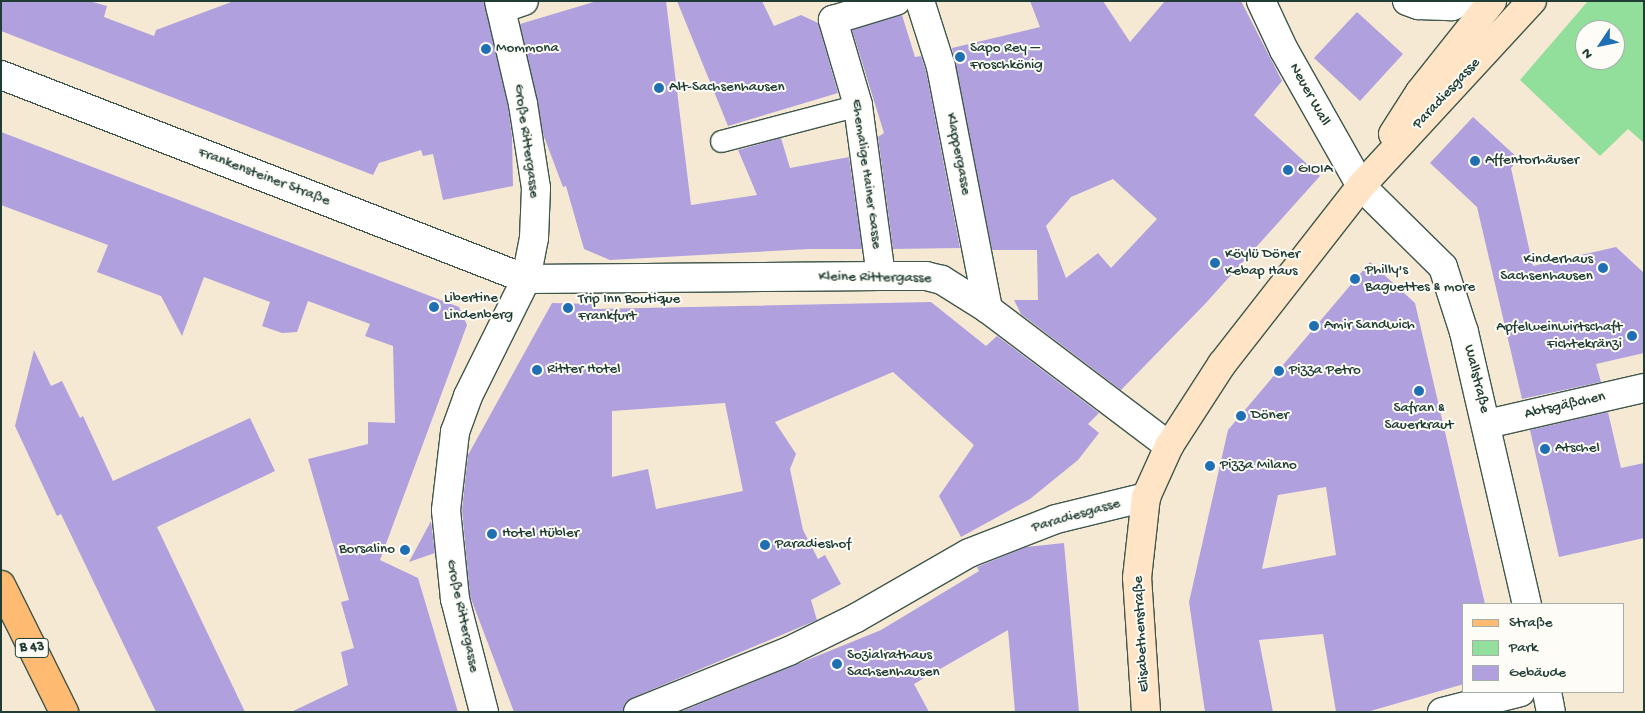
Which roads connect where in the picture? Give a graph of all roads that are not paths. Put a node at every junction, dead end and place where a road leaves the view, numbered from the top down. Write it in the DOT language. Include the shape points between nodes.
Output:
graph roads {
  1 [pos="896,1"];
  2 [pos="920,1"];
  3 [pos="1260,1"];
  4 [pos="1407,1"];
  5 [pos="1463,1"];
  6 [pos="1492,1"];
  7 [pos="1532,1"];
  8 [pos="508,4"];
  9 [pos="1,75"];
  10 [pos="858,105"];
  11 [pos="721,141"];
  12 [pos="1361,186"];
  13 [pos="881,276"];
  14 [pos="526,279"];
  15 [pos="988,309"];
  16 [pos="1644,388"];
  17 [pos="1487,424"];
  18 [pos="1169,446"];
  19 [pos="1146,497"];
  20 [pos="1,585"];
  21 [pos="1527,603"];
  22 [pos="1517,693"];
  23 [pos="1546,693"];
  24 [pos="64,712"];
  25 [pos="484,712"];
  26 [pos="638,712"];
  27 [pos="1146,712"];
  28 [pos="1442,712"];
  29 [pos="1551,712"];
  1 -- 10 [label="street, Ehemalige Hainer Gasse" via="834,20"];
  2 -- 15 [label="street, Klappergasse" via="941,67"];
  3 -- 12 [label="street, Neuer Wall"];
  4 -- 5 [label="street" via="1418,5 1452,6"];
  6 -- 12 [label="main road, Paradiesgasse" via="1420,92"];
  7 -- 12 [label="main road, Paradiesgasse"];
  8 -- 14 [label="street, Große Rittergasse" via="536,188 534,238"];
  9 -- 14 [label="street, Frankensteiner Straße"];
  10 -- 11 [label="lane"];
  10 -- 13 [label="street, Ehemalige Hainer Gasse"];
  12 -- 17 [label="street, Wallstraße" via="1443,267 1464,332"];
  12 -- 18 [label="main road, Paradiesgasse" via="1222,364"];
  13 -- 14 [label="street, Kleine Rittergasse"];
  13 -- 15 [label="street, Kleine Rittergasse" via="926,276 942,280"];
  14 -- 25 [label="street, Große Rittergasse" via="468,396 455,432 448,482 446,510 455,599"];
  15 -- 18 [label="street, Kleine Rittergasse"];
  16 -- 17 [label="street, Abtsgäßchen"];
  17 -- 21 [label="street, Wallstraße"];
  18 -- 19 [label="main road, Paradiesgasse"];
  19 -- 26 [label="street, Paradiesgasse" via="1056,519 969,553 856,618 790,651"];
  19 -- 27 [label="main road, Elisabethenstraße" via="1137,578"];
  20 -- 24 [label="main road, B 43"];
  22 -- 28 [label="street"];
  23 -- 29 [label="street"];
}
